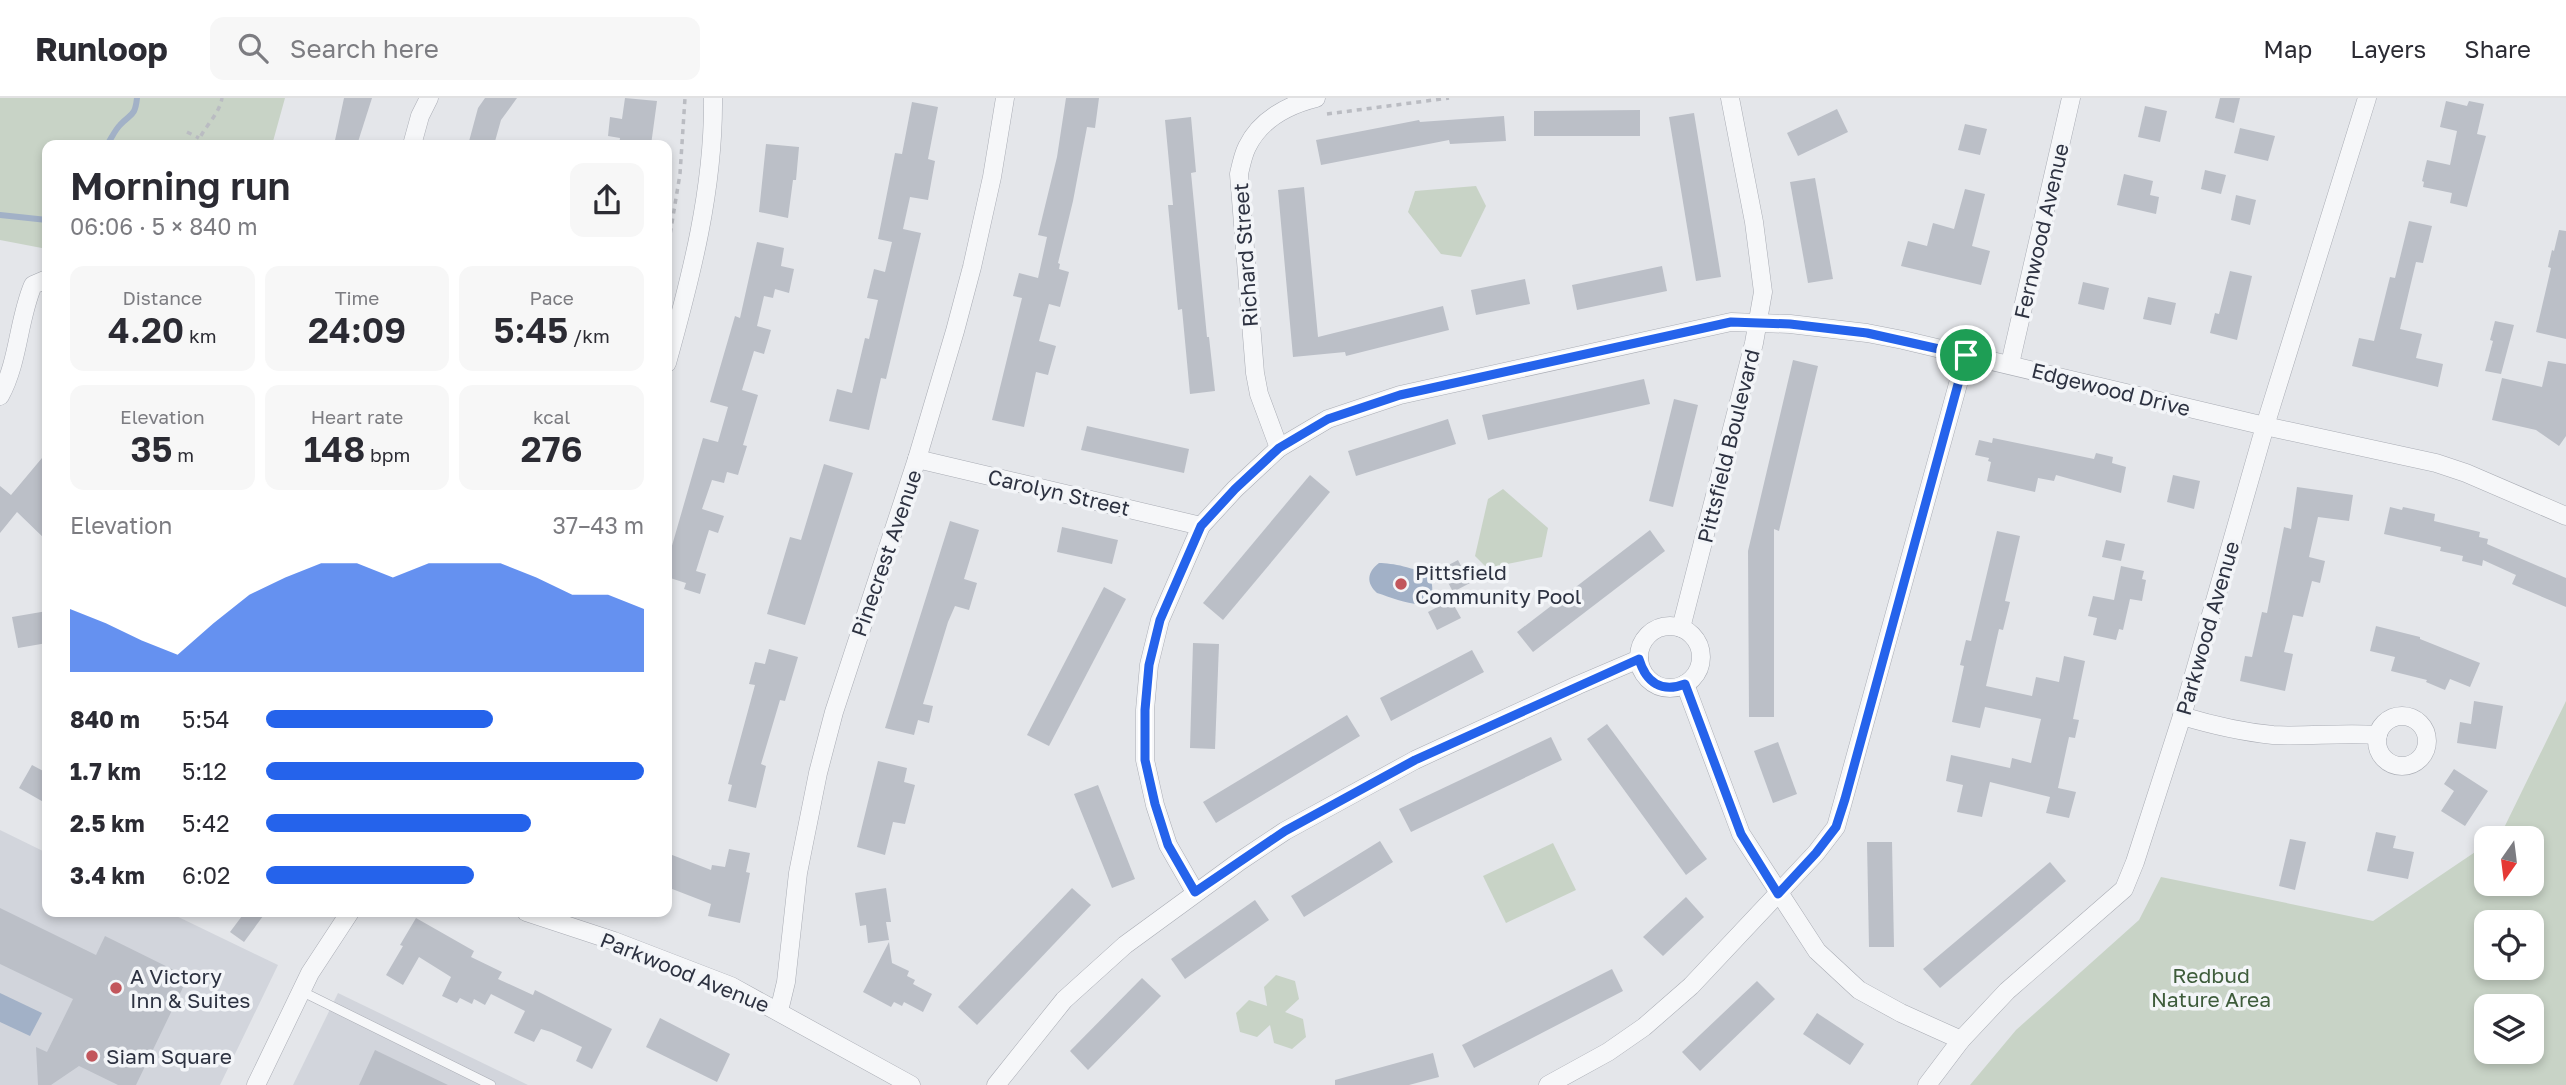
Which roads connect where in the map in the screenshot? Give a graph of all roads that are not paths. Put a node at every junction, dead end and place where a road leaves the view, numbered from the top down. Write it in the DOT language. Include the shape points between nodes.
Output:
graph roads {
  1 [pos="429,98"];
  2 [pos="713,98"];
  3 [pos="1005,98"];
  4 [pos="1730,98"];
  5 [pos="2071,98"];
  6 [pos="2367,98"];
  7 [pos="1318,107"];
  8 [pos="413,140"];
  9 [pos="42,281"];
  10 [pos="1759,323"];
  11 [pos="672,345"];
  12 [pos="1966,355"];
  13 [pos="2011,364"];
  14 [pos="0,396"];
  15 [pos="2265,426"];
  16 [pos="1279,448"];
  17 [pos="917,459"];
  18 [pos="2566,516"];
  19 [pos="1201,526"];
  20 [pos="1681,628"];
  21 [pos="1639,659"];
  22 [pos="1685,684"];
  23 [pos="2182,716"];
  24 [pos="2378,735"];
  25 [pos="1195,892"];
  26 [pos="1778,894"];
  27 [pos="348,917"];
  28 [pos="540,917"];
  29 [pos="301,991"];
  30 [pos="779,1011"];
  31 [pos="1961,1040"];
  32 [pos="256,1085"];
  33 [pos="491,1085"];
  34 [pos="911,1085"];
  35 [pos="996,1085"];
  36 [pos="1548,1085"];
  37 [pos="1927,1085"];
  1 -- 8 [label="street"];
  2 -- 11 [label="street" via="708,183 694,264"];
  3 -- 17 [label="street, Pinecrest Avenue" via="972,267"];
  4 -- 10 [label="street, Pittsfield Boulevard" via="1754,222 1763,292"];
  5 -- 13 [label="street, Fernwood Avenue"];
  6 -- 15 [label="street, Parkwood Avenue"];
  7 -- 16 [label="street, Richard Street" via="1300,102 1265,122 1246,148 1239,174 1255,373"];
  9 -- 14 [label="street" via="33,285 27,298 12,369"];
  10 -- 12 [label="street, Edgewood Drive" via="1867,333"];
  10 -- 16 [label="street, Edgewood Drive" via="1731,322 1400,395 1328,419"];
  10 -- 20 [label="street, Pittsfield Boulevard"];
  12 -- 13 [label="street, Edgewood Drive"];
  12 -- 26 [label="street" via="1836,827"];
  13 -- 15 [label="street, Edgewood Drive"];
  15 -- 18 [label="street, Edgewood Drive" via="2436,463"];
  15 -- 23 [label="street, Parkwood Avenue"];
  16 -- 19 [label="street, Edgewood Drive"];
  17 -- 19 [label="street, Carolyn Street"];
  17 -- 30 [label="street, Pinecrest Avenue" via="857,637 818,774 798,873"];
  19 -- 25 [label="street, Edgewood Drive" via="1160,620 1145,710 1145,760 1155,804 1168,845"];
  20 -- 21 [label="street" via="1652,631 1640,647"];
  20 -- 22 [label="street" via="1696,639 1702,654 1698,672"];
  21 -- 22 [label="street" via="1643,673 1658,686"];
  21 -- 25 [label="street" via="1415,760 1285,831"];
  22 -- 26 [label="street" via="1741,834"];
  23 -- 24 [label="street" via="2274,735"];
  23 -- 31 [label="street, Parkwood Avenue" via="2123,890 2007,991"];
  25 -- 35 [label="street" via="1125,945 1064,1000"];
  26 -- 31 [label="street" via="1817,951 1859,990"];
  26 -- 36 [label="street" via="1691,986 1644,1027"];
  27 -- 29 [label="street"];
  28 -- 30 [label="street, Parkwood Avenue" via="668,961"];
  29 -- 32 [label="street"];
  29 -- 33 [label="lane"];
  30 -- 34 [label="street, Parkwood Avenue"];
  31 -- 37 [label="street, Parkwood Avenue"];
}
